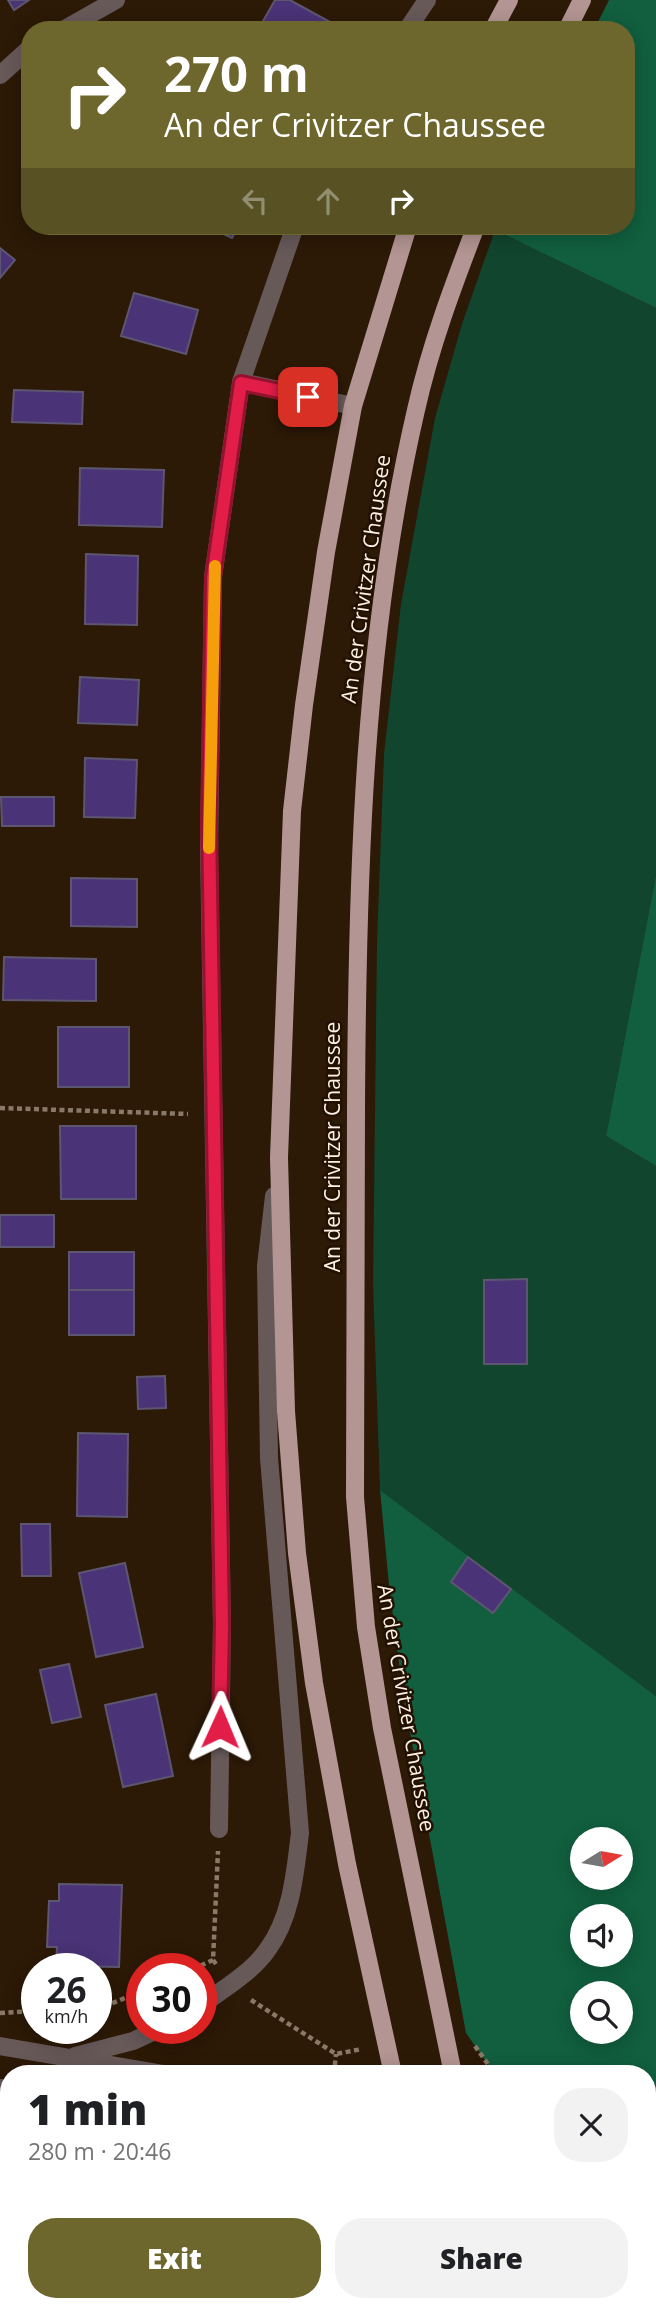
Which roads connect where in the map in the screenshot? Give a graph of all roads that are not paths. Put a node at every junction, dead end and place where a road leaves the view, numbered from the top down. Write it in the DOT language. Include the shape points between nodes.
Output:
graph roads {
  1 [pos="116,0"];
  2 [pos="427,0"];
  3 [pos="509,0"];
  4 [pos="582,0"];
  5 [pos="79,21"];
  6 [pos="413,21"];
  7 [pos="498,21"];
  8 [pos="572,21"];
  9 [pos="21,56"];
  10 [pos="0,75"];
  11 [pos="292,235"];
  12 [pos="405,235"];
  13 [pos="473,235"];
  14 [pos="241,383"];
  15 [pos="353,406"];
  16 [pos="279,1158"];
  17 [pos="219,1829"];
  18 [pos="217,1994"];
  19 [pos="126,2043"];
  20 [pos="0,2046"];
  21 [pos="68,2058"];
  22 [pos="110,2065"];
  23 [pos="391,2065"];
  24 [pos="451,2065"];
  1 -- 5 [label="street"];
  2 -- 6 [label="street"];
  3 -- 7 [label="main road"];
  4 -- 8 [label="main road"];
  9 -- 10 [label="street"];
  11 -- 14 [label="street"];
  12 -- 15 [label="main road, An der Crivitzer Chaussee"];
  13 -- 24 [label="main road, An der Crivitzer Chaussee" via="443,314 416,409 397,510 365,754 357,943 355,1497 359,1559 383,1727"];
  14 -- 15 [label="street"];
  14 -- 17 [label="street" via="213,577 209,851 222,1625"];
  15 -- 16 [label="main road, An der Crivitzer Chaussee" via="326,552 292,811"];
  16 -- 18 [label="street" via="266,1266 268,1409 300,1833 283,1921 268,1950"];
  16 -- 23 [label="main road, An der Crivitzer Chaussee" via="286,1411 297,1553 347,1864"];
  19 -- 21 [label="street"];
  20 -- 21 [label="street"];
  21 -- 22 [label="street"];
}
